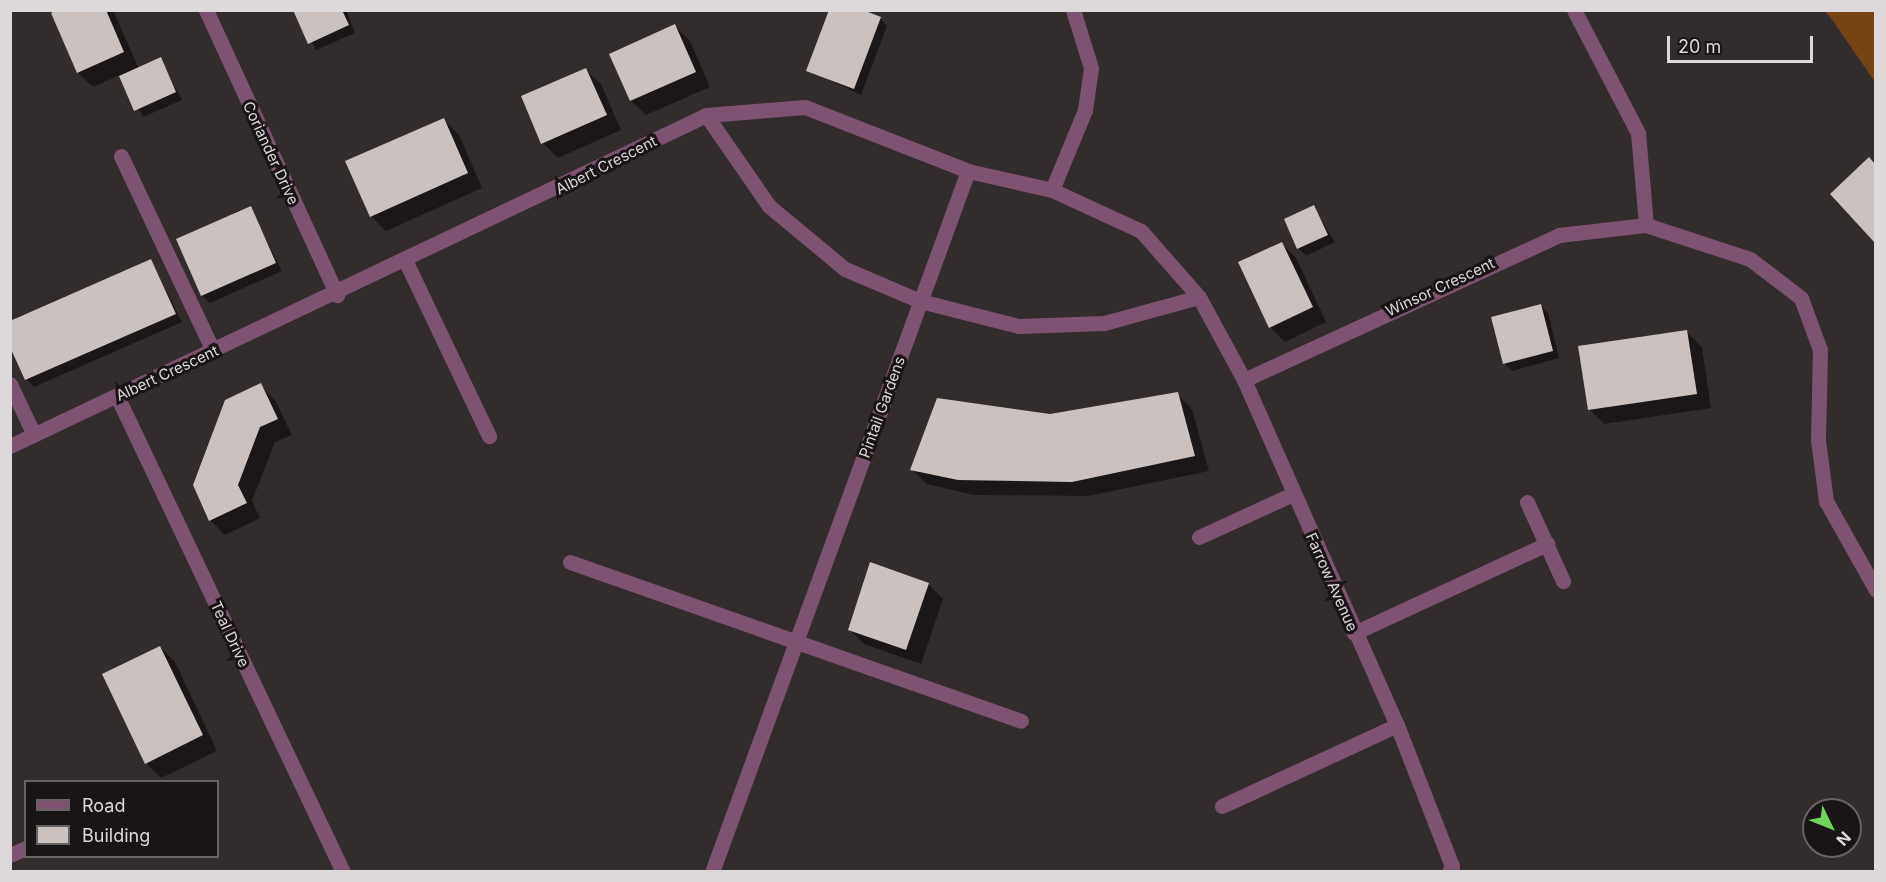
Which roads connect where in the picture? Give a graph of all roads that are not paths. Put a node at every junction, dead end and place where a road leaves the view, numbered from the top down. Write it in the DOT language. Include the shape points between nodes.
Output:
graph roads {
  1 [pos="206,10"];
  2 [pos="1073,10"];
  3 [pos="1574,10"];
  4 [pos="706,115"];
  5 [pos="121,156"];
  6 [pos="968,171"];
  7 [pos="1052,190"];
  8 [pos="1646,225"];
  9 [pos="406,262"];
  10 [pos="337,295"];
  11 [pos="1199,297"];
  12 [pos="921,300"];
  13 [pos="213,351"];
  14 [pos="1244,380"];
  15 [pos="10,384"];
  16 [pos="117,396"];
  17 [pos="34,435"];
  18 [pos="489,436"];
  19 [pos="10,446"];
  20 [pos="1293,494"];
  21 [pos="1527,502"];
  22 [pos="1199,537"];
  23 [pos="1547,544"];
  24 [pos="570,562"];
  25 [pos="1563,581"];
  26 [pos="1875,590"];
  27 [pos="1354,633"];
  28 [pos="796,643"];
  29 [pos="1021,722"];
  30 [pos="1397,725"];
  31 [pos="1222,806"];
  32 [pos="24,849"];
  33 [pos="10,855"];
  34 [pos="343,872"];
  35 [pos="712,872"];
  36 [pos="1449,872"];
  1 -- 10 [label="street, Coriander Drive"];
  2 -- 7 [label="street" via="1091,68 1085,110"];
  3 -- 8 [label="street" via="1638,133"];
  4 -- 6 [label="street, Albert Crescent" via="806,107"];
  4 -- 9 [label="street, Albert Crescent"];
  4 -- 12 [label="street" via="769,206 845,269"];
  5 -- 13 [label="street"];
  6 -- 7 [label="street, Albert Crescent"];
  6 -- 12 [label="street, Pintail Gardens"];
  7 -- 11 [label="street, Albert Crescent" via="1141,231"];
  8 -- 14 [label="street, Winsor Crescent" via="1559,235"];
  8 -- 26 [label="street, Winsor Crescent" via="1750,259 1801,298 1820,350 1818,440 1826,501"];
  9 -- 10 [label="street, Albert Crescent"];
  9 -- 18 [label="street"];
  10 -- 13 [label="street, Albert Crescent"];
  11 -- 12 [label="street" via="1104,323 1019,326"];
  11 -- 14 [label="street, Farrow Avenue"];
  12 -- 28 [label="street, Pintail Gardens"];
  13 -- 16 [label="street, Albert Crescent"];
  14 -- 20 [label="street, Farrow Avenue"];
  15 -- 17 [label="street"];
  16 -- 17 [label="street, Albert Crescent"];
  16 -- 34 [label="street, Teal Drive"];
  17 -- 19 [label="street, Albert Crescent"];
  20 -- 22 [label="street"];
  20 -- 27 [label="street, Farrow Avenue"];
  21 -- 23 [label="street"];
  23 -- 25 [label="street"];
  23 -- 27 [label="street"];
  24 -- 28 [label="street"];
  27 -- 30 [label="street, Farrow Avenue"];
  28 -- 29 [label="street"];
  28 -- 35 [label="street, Pintail Gardens"];
  30 -- 31 [label="street"];
  30 -- 36 [label="street, Farrow Avenue" via="1452,866"];
  32 -- 33 [label="street"];
}
